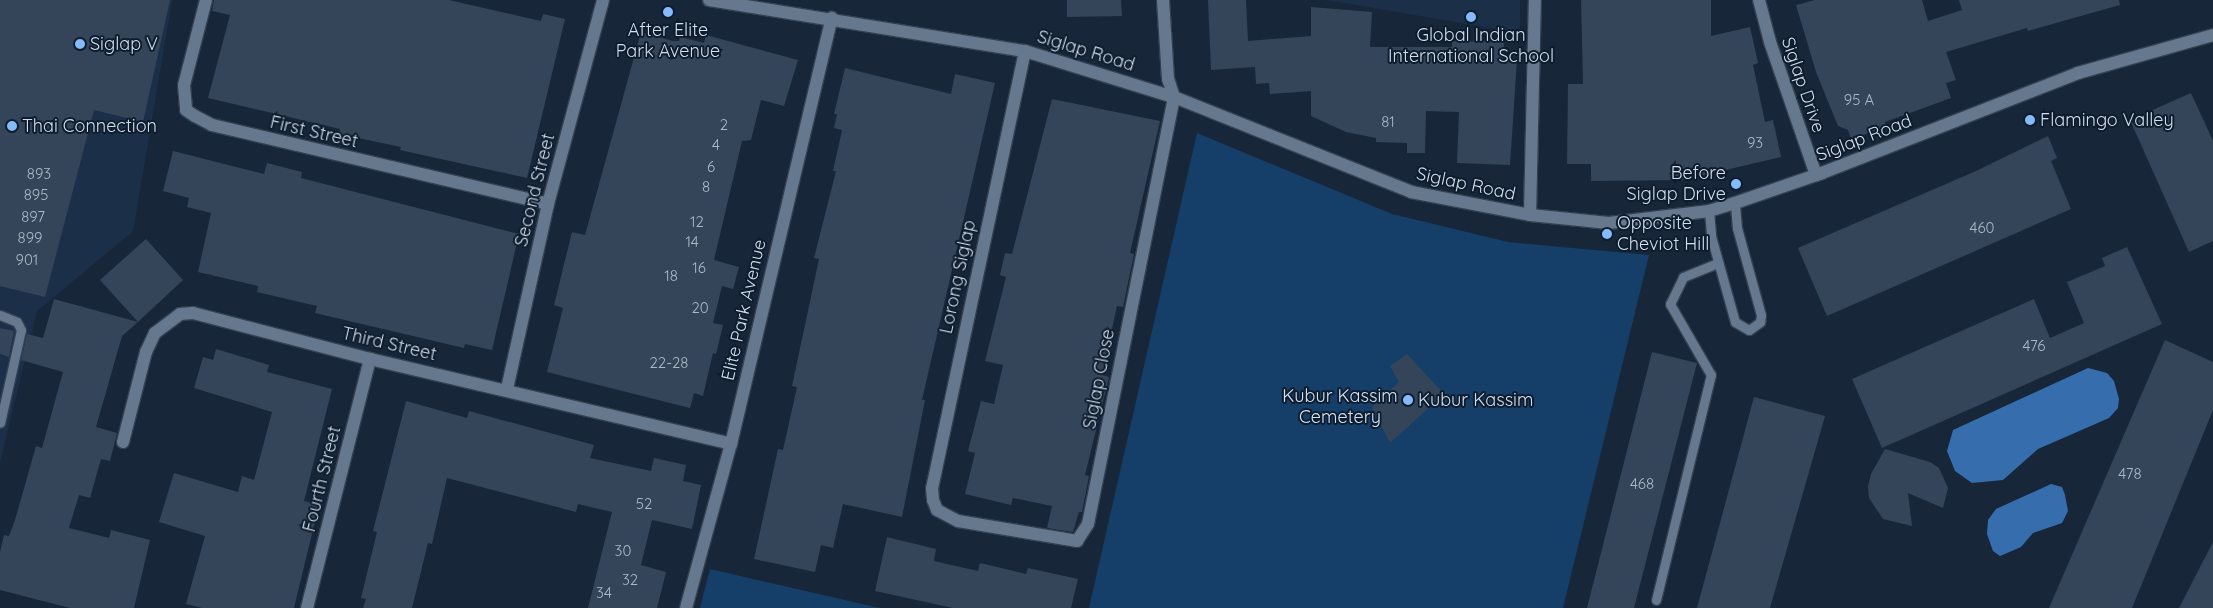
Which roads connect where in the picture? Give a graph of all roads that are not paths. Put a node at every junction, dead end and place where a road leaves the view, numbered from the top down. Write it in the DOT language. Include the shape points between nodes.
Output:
graph roads {
  1 [pos="206,0"];
  2 [pos="603,0"];
  3 [pos="709,0"];
  4 [pos="1163,0"];
  5 [pos="1535,0"];
  6 [pos="1758,0"];
  7 [pos="832,18"];
  8 [pos="2213,35"];
  9 [pos="1025,51"];
  10 [pos="1174,97"];
  11 [pos="1822,173"];
  12 [pos="1736,203"];
  13 [pos="548,204"];
  14 [pos="1709,211"];
  15 [pos="1530,214"];
  16 [pos="1718,263"];
  17 [pos="0,316"];
  18 [pos="370,359"];
  19 [pos="507,389"];
  20 [pos="0,423"];
  21 [pos="123,442"];
  22 [pos="731,444"];
  23 [pos="937,510"];
  24 [pos="1656,600"];
  25 [pos="307,608"];
  26 [pos="686,608"];
  1 -- 13 [label="street, First Street" via="184,85 186,110 195,116 212,125"];
  2 -- 13 [label="street, Second Street"];
  3 -- 7 [label="street, Siglap Road"];
  4 -- 10 [label="street" via="1168,80"];
  5 -- 15 [label="street"];
  6 -- 11 [label="street, Siglap Drive" via="1816,175"];
  7 -- 9 [label="street, Siglap Road"];
  7 -- 22 [label="street, Elite Park Avenue"];
  8 -- 11 [label="street, Siglap Road" via="2078,72"];
  9 -- 10 [label="street, Siglap Road"];
  9 -- 23 [label="street, Lorong Siglap" via="932,488"];
  10 -- 15 [label="street, Siglap Road" via="1411,192"];
  10 -- 23 [label="street, Siglap Close" via="1088,524 1082,538 1068,542 958,521"];
  11 -- 12 [label="street, Siglap Road"];
  12 -- 14 [label="street, Siglap Road"];
  12 -- 16 [label="lane" via="1737,228 1761,315 1754,328 1749,330 1735,322"];
  13 -- 19 [label="street, Second Street"];
  14 -- 15 [label="street, Siglap Road" via="1609,222"];
  14 -- 16 [label="lane"];
  16 -- 24 [label="lane" via="1683,277 1670,304 1711,375"];
  17 -- 20 [label="lane" via="17,322 21,330"];
  18 -- 19 [label="street, Third Street"];
  18 -- 21 [label="street, Third Street" via="193,313 180,314 154,333"];
  18 -- 25 [label="street, Fourth Street"];
  19 -- 22 [label="street, Third Street"];
  22 -- 26 [label="street, Elite Park Avenue"];
}
